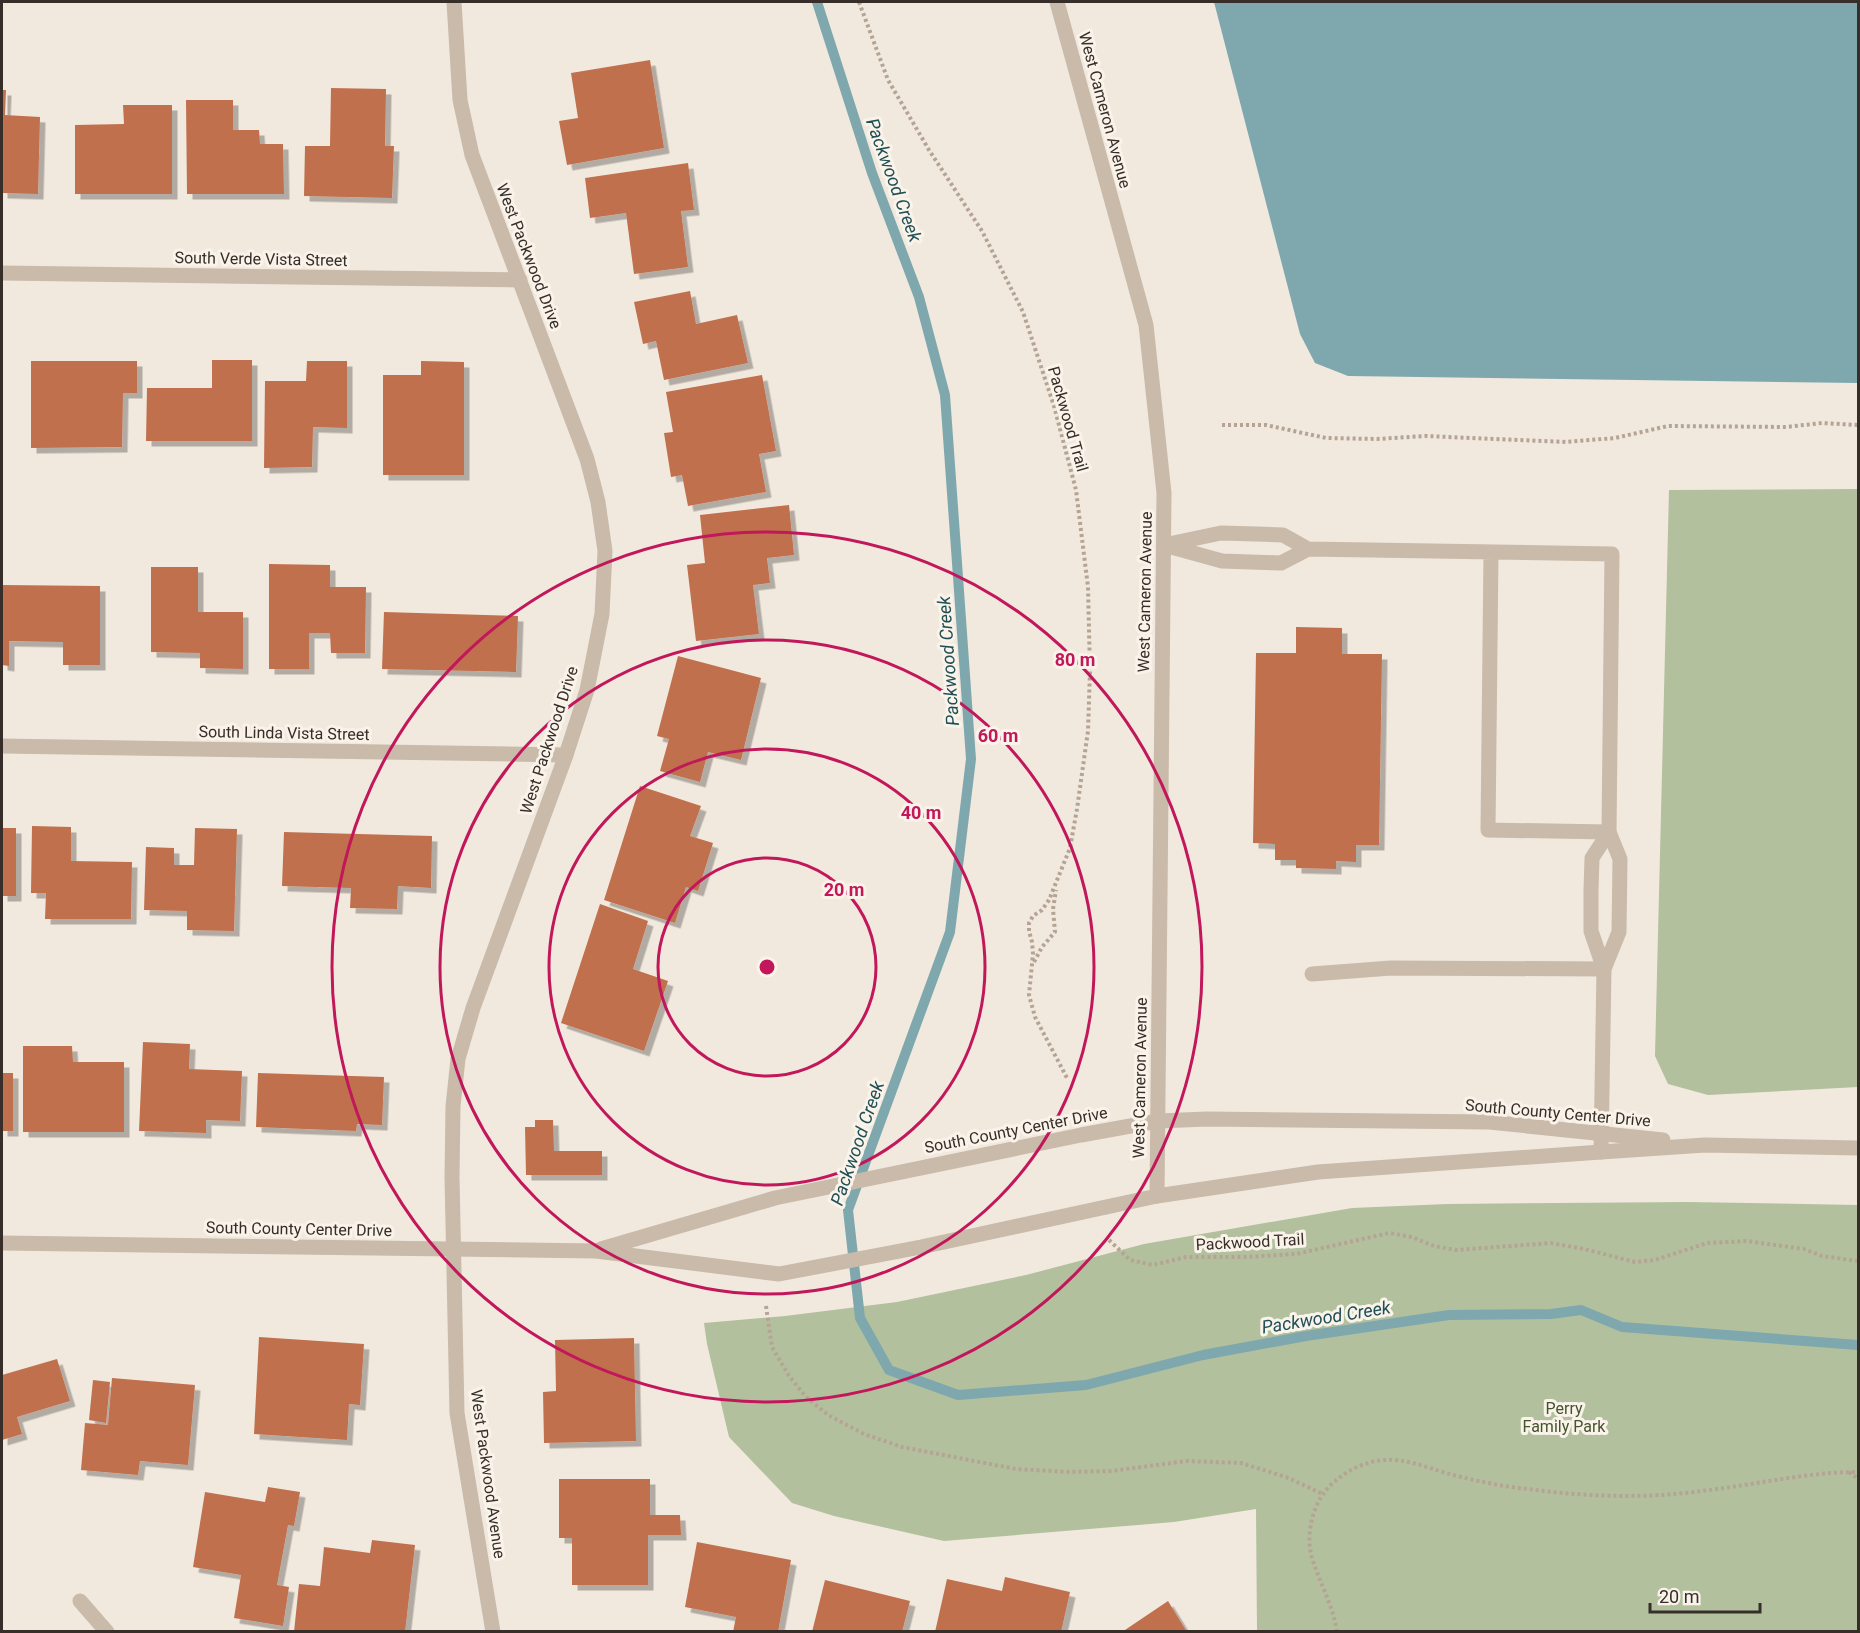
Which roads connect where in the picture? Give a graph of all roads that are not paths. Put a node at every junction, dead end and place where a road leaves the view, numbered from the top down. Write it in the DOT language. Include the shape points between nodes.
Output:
graph roads {
  1 [pos="454,2"];
  2 [pos="1057,2"];
  3 [pos="2,273"];
  4 [pos="519,280"];
  5 [pos="1164,545"];
  6 [pos="1308,549"];
  7 [pos="1491,553"];
  8 [pos="2,746"];
  9 [pos="566,755"];
  10 [pos="1609,832"];
  11 [pos="1604,969"];
  12 [pos="1312,974"];
  13 [pos="1158,1121"];
  14 [pos="1602,1134"];
  15 [pos="1705,1145"];
  16 [pos="1858,1148"];
  17 [pos="1601,1152"];
  18 [pos="1157,1196"];
  19 [pos="2,1244"];
  20 [pos="454,1248"];
  21 [pos="596,1251"];
  22 [pos="80,1601"];
  23 [pos="107,1632"];
  24 [pos="493,1632"];
  1 -- 4 [label="street, West Packwood Drive" via="460,100 472,155"];
  2 -- 5 [label="street, West Cameron Avenue" via="1146,325 1164,493"];
  3 -- 4 [label="street, South Verde Vista Street"];
  4 -- 9 [label="street, West Packwood Drive" via="587,459 605,551 602,614 587,690"];
  5 -- 6 [label="street" via="1221,533 1283,535"];
  5 -- 6 [label="street" via="1222,561 1281,562"];
  5 -- 13 [label="street, West Cameron Avenue"];
  6 -- 7 [label="street"];
  7 -- 10 [label="street" via="1488,830"];
  7 -- 10 [label="street" via="1612,554"];
  8 -- 9 [label="street, South Linda Vista Street"];
  9 -- 20 [label="street, West Packwood Drive" via="458,1059 453,1107"];
  10 -- 11 [label="street" via="1620,859 1619,932"];
  10 -- 11 [label="street" via="1592,858 1590,931"];
  11 -- 12 [label="street" via="1391,968"];
  11 -- 14 [label="street"];
  13 -- 14 [label="street, South County Center Drive" via="1489,1122"];
  13 -- 18 [label="street, West Cameron Avenue"];
  13 -- 21 [label="street, South County Center Drive" via="775,1198"];
  14 -- 15 [label="street, South County Center Drive"];
  14 -- 17 [label="street"];
  15 -- 16 [label="street, South County Center Drive"];
  15 -- 17 [label="street, South County Center Drive"];
  17 -- 18 [label="street, South County Center Drive" via="1318,1172"];
  18 -- 21 [label="street, South County Center Drive" via="779,1274"];
  19 -- 20 [label="street, South County Center Drive"];
  20 -- 21 [label="street, South County Center Drive"];
  20 -- 24 [label="street, West Packwood Avenue" via="458,1413"];
  22 -- 23 [label="street"];
}
